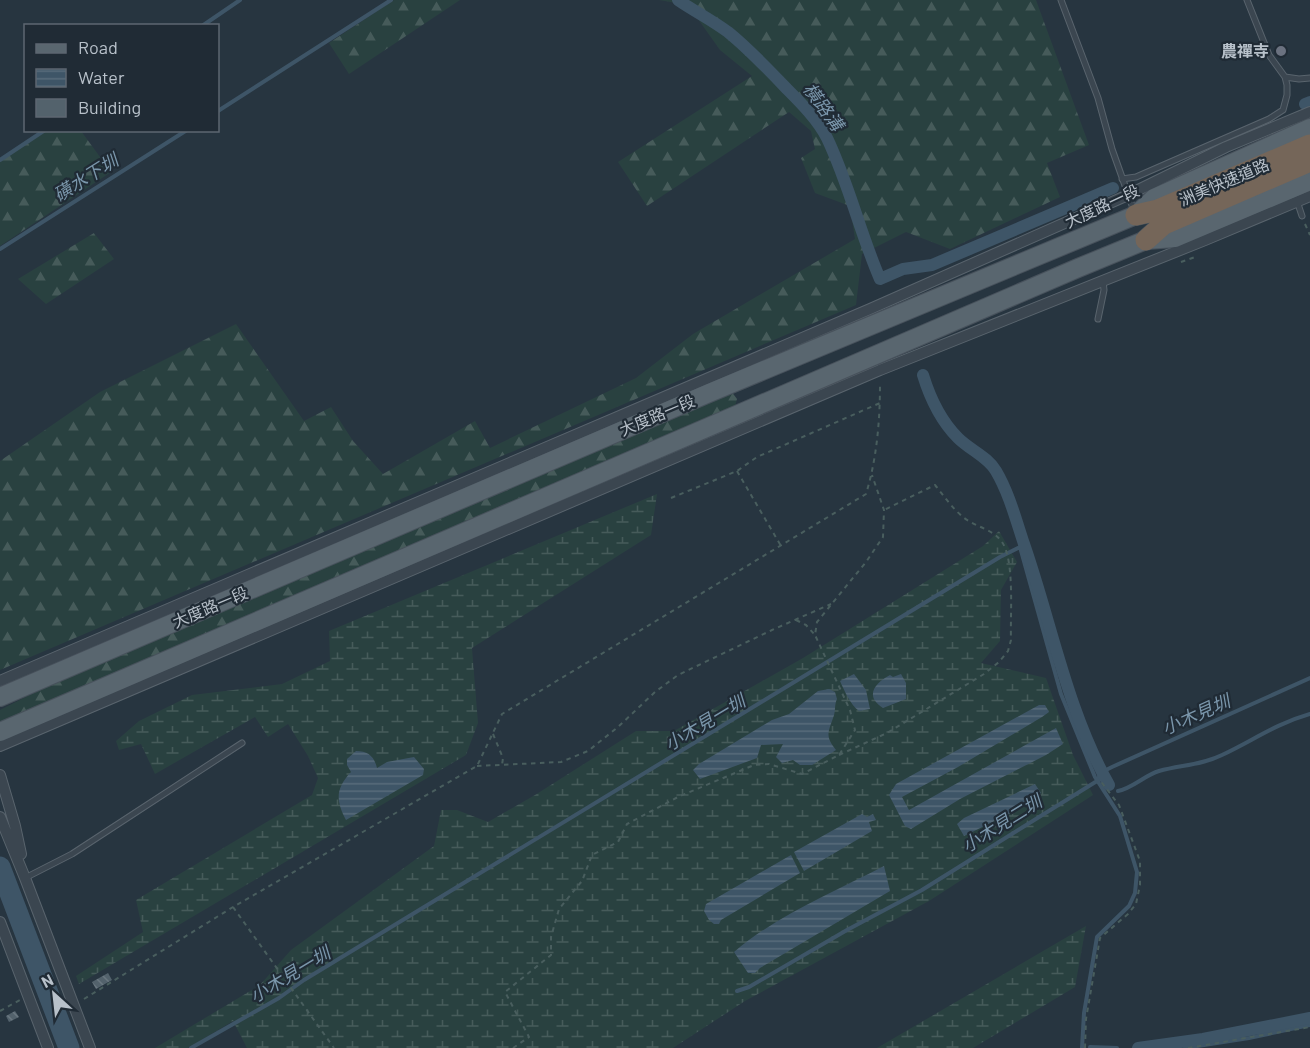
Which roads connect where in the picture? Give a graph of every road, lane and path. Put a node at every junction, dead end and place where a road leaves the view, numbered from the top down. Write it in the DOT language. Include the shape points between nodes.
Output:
graph roads {
  1 [pos="1061,0"];
  2 [pos="1247,0"];
  3 [pos="1286,77"];
  4 [pos="1310,78"];
  5 [pos="1310,112"];
  6 [pos="1310,128"];
  7 [pos="1310,145"];
  8 [pos="1310,161"];
  9 [pos="1122,180"];
  10 [pos="1310,181"];
  11 [pos="1238,184"];
  12 [pos="1126,192"];
  13 [pos="1310,196"];
  14 [pos="1297,201"];
  15 [pos="1302,216"];
  16 [pos="1141,228"];
  17 [pos="1310,235"];
  18 [pos="1103,281"];
  19 [pos="910,300"];
  20 [pos="873,316"];
  21 [pos="1098,319"];
  22 [pos="927,342"];
  23 [pos="893,356"];
  24 [pos="880,370"];
  25 [pos="880,403"];
  26 [pos="736,471"];
  27 [pos="872,475"];
  28 [pos="671,498"];
  29 [pos="884,510"];
  30 [pos="781,546"];
  31 [pos="833,603"];
  32 [pos="796,620"];
  33 [pos="815,635"];
  34 [pos="0,681"];
  35 [pos="0,697"];
  36 [pos="0,732"];
  37 [pos="493,734"];
  38 [pos="242,743"];
  39 [pos="0,746"];
  40 [pos="839,755"];
  41 [pos="502,765"];
  42 [pos="477,766"];
  43 [pos="0,775"];
  44 [pos="1099,778"];
  45 [pos="0,817"];
  46 [pos="25,878"];
  47 [pos="233,907"];
  48 [pos="0,922"];
  49 [pos="28,996"];
  50 [pos="74,1005"];
  51 [pos="0,1011"];
  52 [pos="1310,1027"];
  53 [pos="48,1048"];
  54 [pos="90,1048"];
  55 [pos="334,1048"];
  56 [pos="513,1048"];
  57 [pos="1085,1048"];
  58 [pos="1188,1048"];
  1 -- 9 [label="lane" via="1098,98"];
  2 -- 3 [label="lane" via="1269,55"];
  3 -- 4 [label="lane"];
  3 -- 9 [label="lane" via="1283,110 1269,119"];
  5 -- 12 [label="street, 大度路一段"];
  6 -- 16 [label="main road, 大度路一段" via="1154,198"];
  7 -- 11 [label="highway, 洲美快速道路"];
  8 -- 11 [label="highway, 洲美快速道路"];
  9 -- 12 [label="lane"];
  10 -- 16 [label="main road, 大度路一段" via="1175,238"];
  11 -- 16 [label="highway, 洲美快速道路" via="1164,224"];
  12 -- 16 [label="lane"];
  12 -- 19 [label="street, 大度路一段"];
  13 -- 14 [label="street, 大度路一段"];
  14 -- 15 [label="lane"];
  14 -- 18 [label="street, 大度路一段"];
  15 -- 17 [label="path"];
  16 -- 19 [label="main road, 大度路一段"];
  16 -- 22 [label="main road, 大度路一段"];
  18 -- 21 [label="lane"];
  18 -- 22 [label="street, 大度路一段"];
  19 -- 20 [label="main road, 大度路一段"];
  20 -- 34 [label="street, 大度路一段"];
  20 -- 35 [label="main road, 大度路一段" via="698,397"];
  22 -- 23 [label="main road, 大度路一段"];
  23 -- 24 [label="street, 大度路一段"];
  23 -- 36 [label="main road, 大度路一段" via="679,441"];
  24 -- 25 [label="path"];
  24 -- 39 [label="street, 大度路一段"];
  25 -- 26 [label="path" via="757,457"];
  25 -- 27 [label="path"];
  26 -- 28 [label="path"];
  26 -- 30 [label="path"];
  27 -- 29 [label="path"];
  27 -- 30 [label="path" via="866,494"];
  29 -- 31 [label="path" via="883,537"];
  29 -- 40 [label="path" via="934,485 961,516 991,532 1002,543 1010,563 1011,640 1008,651 984,674 887,733"];
  30 -- 37 [label="path" via="502,714"];
  31 -- 32 [label="path"];
  31 -- 33 [label="path" via="817,622"];
  32 -- 33 [label="path"];
  32 -- 41 [label="path" via="678,675 588,751 561,762"];
  33 -- 40 [label="path" via="850,710 855,730"];
  37 -- 41 [label="path"];
  37 -- 42 [label="path"];
  38 -- 46 [label="lane" via="72,854"];
  40 -- 56 [label="path" via="802,774 769,764 754,765 627,824 618,842 592,855 582,881 559,909 550,956 505,992 529,1037"];
  41 -- 42 [label="path"];
  42 -- 47 [label="path"];
  43 -- 46 [label="street"];
  44 -- 57 [label="path" via="1119,805 1140,861 1140,885 1136,904 1100,938"];
  45 -- 46 [label="street"];
  46 -- 50 [label="street"];
  47 -- 50 [label="path"];
  47 -- 55 [label="path"];
  48 -- 49 [label="street"];
  49 -- 51 [label="path"];
  49 -- 53 [label="street"];
  50 -- 54 [label="street"];
  52 -- 58 [label="path"];
}
